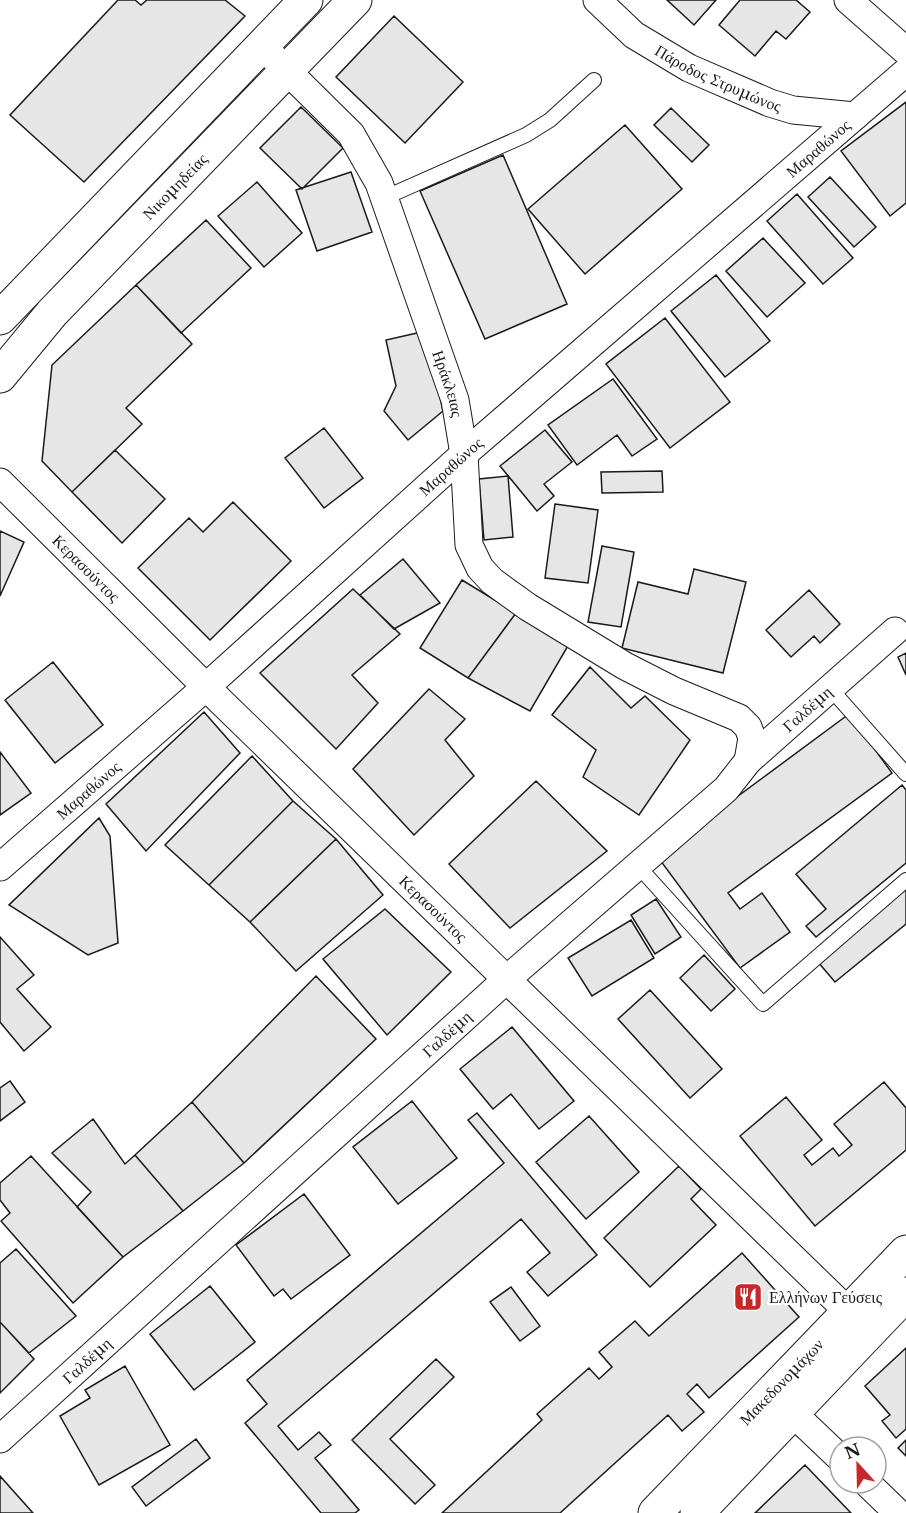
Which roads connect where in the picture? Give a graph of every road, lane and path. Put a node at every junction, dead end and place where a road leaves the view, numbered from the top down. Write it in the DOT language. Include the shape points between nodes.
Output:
graph roads {
  1 [pos="306,0"];
  2 [pos="355,0"];
  3 [pos="597,0"];
  4 [pos="848,0"];
  5 [pos="262,45"];
  6 [pos="906,51"];
  7 [pos="288,70"];
  8 [pos="906,72"];
  9 [pos="594,80"];
  10 [pos="855,116"];
  11 [pos="384,198"];
  12 [pos="0,318"];
  13 [pos="0,375"];
  14 [pos="464,454"];
  15 [pos="0,482"];
  16 [pos="895,631"];
  17 [pos="206,687"];
  18 [pos="830,688"];
  19 [pos="748,761"];
  20 [pos="906,774"];
  21 [pos="638,866"];
  22 [pos="0,867"];
  23 [pos="906,880"];
  24 [pos="507,979"];
  25 [pos="906,1251"];
  26 [pos="906,1294"];
  27 [pos="859,1322"];
  28 [pos="782,1402"];
  29 [pos="0,1439"];
  30 [pos="828,1446"];
  31 [pos="879,1495"];
  32 [pos="655,1513"];
  33 [pos="697,1513"];
  34 [pos="898,1513"];
  1 -- 5 [label="street, Νικομηδείας"];
  2 -- 7 [label="street, Νικομηδείας"];
  3 -- 10 [label="street, Πάροδος Στρυμώνος" via="645,43 699,72 793,110"];
  4 -- 6 [label="street"];
  5 -- 7 [label="street, Ηράκλειας"];
  5 -- 12 [label="street, Νικομηδείας"];
  7 -- 11 [label="street, Ηράκλειας" via="351,134"];
  7 -- 13 [label="street, Νικομηδείας" via="52,313"];
  8 -- 10 [label="street, Μαραθώνος"];
  9 -- 11 [label="lane" via="550,120 526,135"];
  10 -- 14 [label="street, Μαραθώνος"];
  11 -- 14 [label="street, Ηράκλειας" via="455,399"];
  14 -- 17 [label="street, Μαραθώνος"];
  14 -- 19 [label="street, Ηράκλειας" via="469,545 480,568 492,581 625,666 745,722 752,738"];
  15 -- 17 [label="street, Κερασούντος"];
  16 -- 18 [label="street, Γαλδέμη"];
  17 -- 22 [label="street, Μαραθώνος"];
  17 -- 24 [label="street, Κερασούντος"];
  18 -- 19 [label="street, Γαλδέμη"];
  18 -- 20 [label="lane"];
  19 -- 21 [label="street, Γαλδέμη" via="726,789"];
  21 -- 23 [label="lane" via="763,1004"];
  21 -- 24 [label="street, Γαλδέμη"];
  24 -- 27 [label="street, Κερασούντος"];
  24 -- 29 [label="street, Γαλδέμη"];
  25 -- 27 [label="street, Μακεδονομάχων"];
  26 -- 27 [label="street, Μακεδονομάχων"];
  27 -- 28 [label="street, Μακεδονομάχων"];
  28 -- 30 [label="street"];
  28 -- 32 [label="street, Μακεδονομάχων"];
  28 -- 33 [label="street, Μακεδονομάχων"];
  31 -- 34 [label="street"];
}
